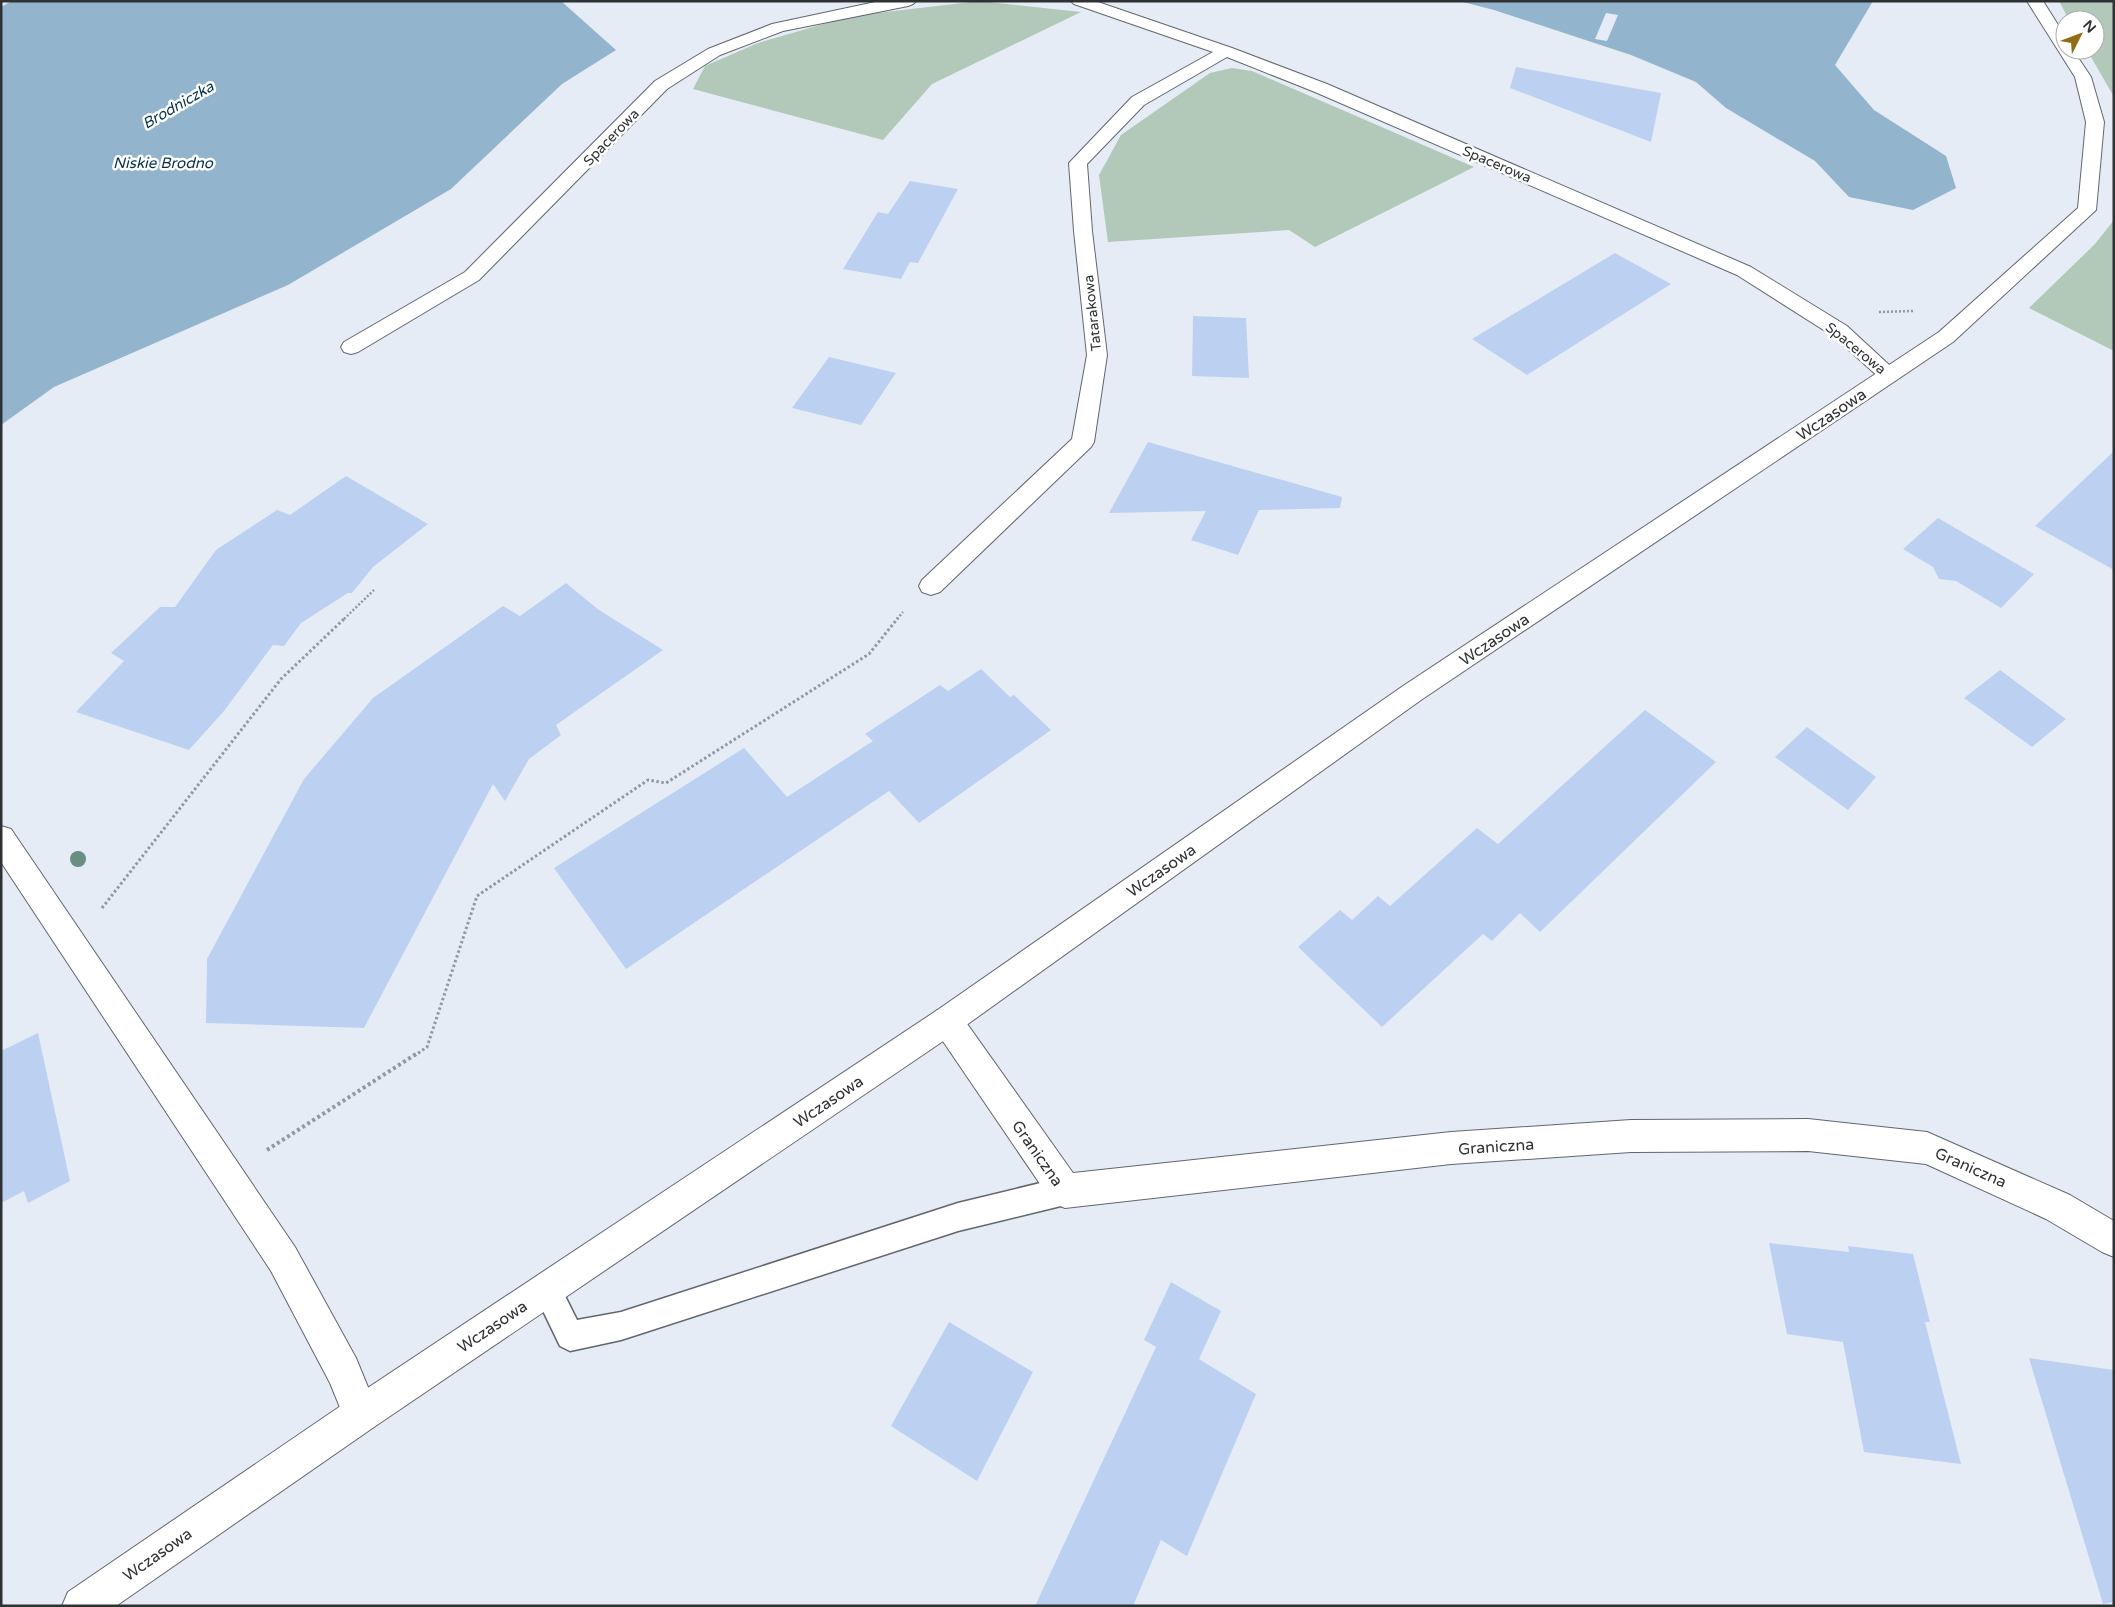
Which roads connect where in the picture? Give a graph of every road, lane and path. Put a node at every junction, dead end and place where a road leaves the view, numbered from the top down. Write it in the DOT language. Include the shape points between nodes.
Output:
graph roads {
  1 [pos="908,1"];
  2 [pos="1079,1"];
  3 [pos="2035,1"];
  4 [pos="2055,34"];
  5 [pos="1226,51"];
  6 [pos="2071,60"];
  7 [pos="1915,311"];
  8 [pos="1823,320"];
  9 [pos="351,347"];
  10 [pos="1890,375"];
  11 [pos="931,586"];
  12 [pos="374,590"];
  13 [pos="1,838"];
  14 [pos="73,945"];
  15 [pos="947,1021"];
  16 [pos="228,1176"];
  17 [pos="1065,1191"];
  18 [pos="2114,1240"];
  19 [pos="547,1290"];
  20 [pos="361,1414"];
  21 [pos="82,1606"];
  1 -- 9 [label="street, Spacerowa" via="778,27 714,52 661,85 472,276"];
  2 -- 5 [label="street, Spacerowa"];
  3 -- 4 [label="street, Wczasowa"];
  5 -- 8 [label="street, Spacerowa" via="1321,88 1744,272"];
  5 -- 11 [label="street, Tatarakowa" via="1138,101 1078,163 1097,355 1082,442"];
  6 -- 10 [label="street, Wczasowa" via="2082,77 2095,122 2087,210 1946,337"];
  7 -- 8 [label="path" via="1862,313"];
  8 -- 10 [label="street, Spacerowa"];
  10 -- 15 [label="street, Wczasowa" via="1412,693"];
  11 -- 16 [label="path" via="897,618 869,654 666,783 648,780 477,896 428,1046"];
  12 -- 14 [label="path" via="281,679"];
  13 -- 14 [label="street"];
  14 -- 16 [label="street"];
  15 -- 17 [label="street, Graniczna"];
  15 -- 19 [label="street, Wczasowa"];
  16 -- 20 [label="street" via="283,1259 344,1370"];
  17 -- 18 [label="street, Graniczna" via="1451,1148 1631,1136 1808,1135 1927,1148 2058,1207"];
  17 -- 19 [label="lane" via="958,1217 612,1328 570,1336"];
  19 -- 20 [label="street, Wczasowa"];
  20 -- 21 [label="street, Wczasowa"];
}
